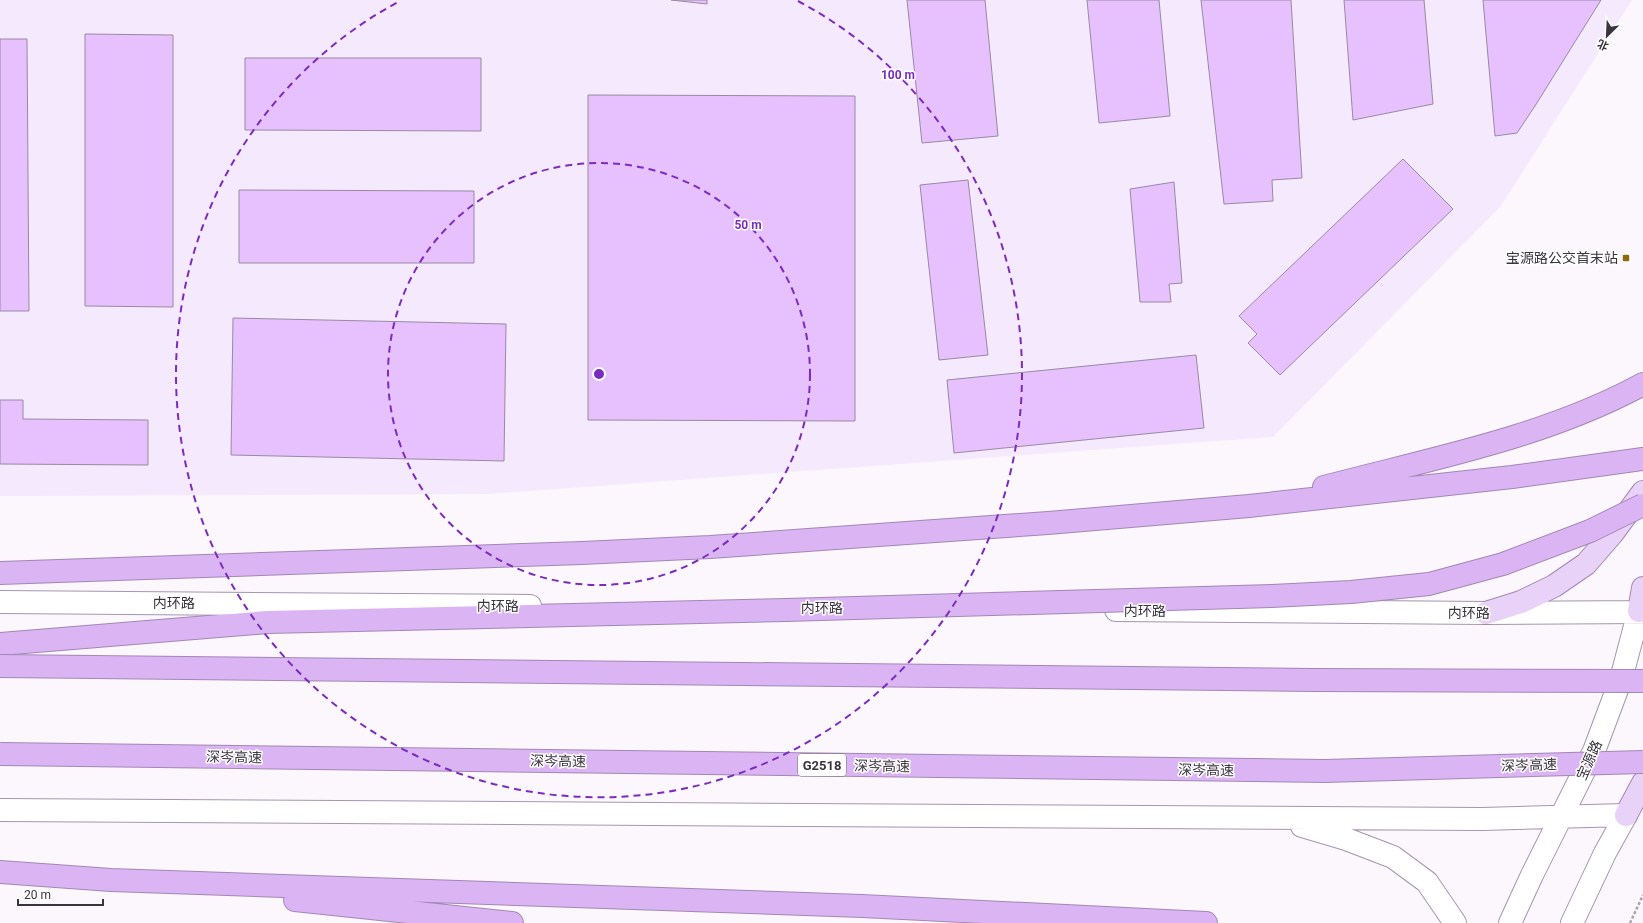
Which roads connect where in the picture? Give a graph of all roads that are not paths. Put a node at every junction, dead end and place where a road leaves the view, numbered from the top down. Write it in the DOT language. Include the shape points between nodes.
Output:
graph roads {
  1 [pos="1643,384"];
  2 [pos="1643,459"];
  3 [pos="1643,492"];
  4 [pos="1643,505"];
  5 [pos="1249,506"];
  6 [pos="0,573"];
  7 [pos="1643,588"];
  8 [pos="0,602"];
  9 [pos="1641,611"];
  10 [pos="1486,613"];
  11 [pos="0,644"];
  12 [pos="0,666"];
  13 [pos="1643,681"];
  14 [pos="0,754"];
  15 [pos="1643,762"];
  16 [pos="1643,783"];
  17 [pos="0,810"];
  18 [pos="1626,815"];
  19 [pos="1562,817"];
  20 [pos="1274,819"];
  21 [pos="0,872"];
  22 [pos="111,880"];
  23 [pos="512,923"];
  24 [pos="1206,923"];
  25 [pos="1455,923"];
  26 [pos="1510,923"];
  27 [pos="1572,923"];
  1 -- 5 [label="highway" via="1618,398 1554,423 1486,445"];
  2 -- 5 [label="highway" via="1512,477"];
  3 -- 10 [label="main road" via="1586,564 1554,586 1521,602"];
  4 -- 11 [label="highway, bridge" via="1590,531 1503,564 1429,584 1351,592 802,610 268,622"];
  5 -- 6 [label="highway" via="1040,524 710,547"];
  7 -- 9 [label="main road, 宝源路"];
  8 -- 10 [label="main road, 内环路"];
  9 -- 10 [label="main road, 内环路"];
  9 -- 19 [label="main road, 宝源路" via="1621,679 1594,751"];
  12 -- 13 [label="highway, bridge" via="1313,680"];
  14 -- 15 [label="highway, 深岑高速 / G2518, bridge" via="1325,771"];
  16 -- 18 [label="main road"];
  17 -- 20 [label="main road"];
  18 -- 19 [label="main road"];
  18 -- 27 [label="main road"];
  19 -- 20 [label="main road"];
  19 -- 26 [label="main road, 宝源路"];
  20 -- 25 [label="main road" via="1346,839 1393,857 1427,882"];
  21 -- 22 [label="highway"];
  22 -- 23 [label="highway"];
  22 -- 24 [label="highway" via="862,906"];
}
